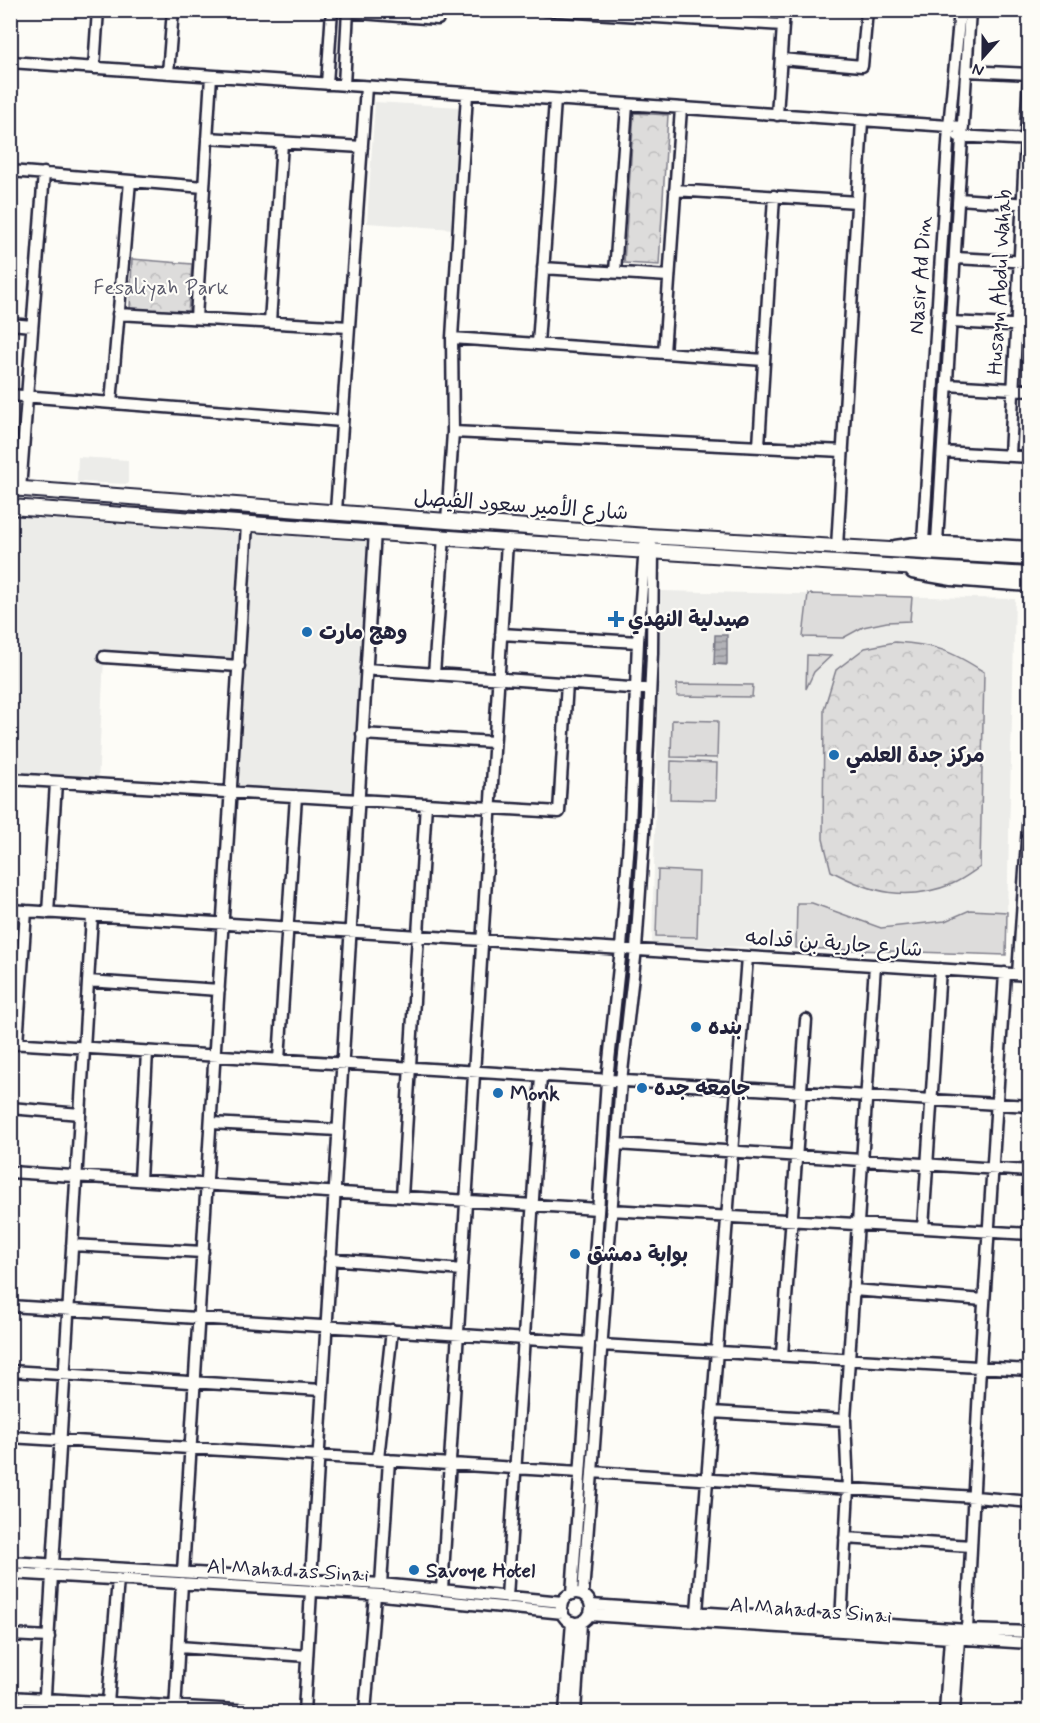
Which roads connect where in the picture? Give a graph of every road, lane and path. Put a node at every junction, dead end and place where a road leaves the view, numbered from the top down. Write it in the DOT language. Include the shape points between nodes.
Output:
graph roads {
  1 [pos="98,10"];
  2 [pos="173,10"];
  3 [pos="332,10"];
  4 [pos="439,10"];
  5 [pos="545,10"];
  6 [pos="784,10"];
  7 [pos="867,10"];
  8 [pos="960,10"];
  9 [pos="970,10"];
  10 [pos="348,11"];
  11 [pos="783,25"];
  12 [pos="781,59"];
  13 [pos="10,62"];
  14 [pos="94,68"];
  15 [pos="967,71"];
  16 [pos="168,73"];
  17 [pos="1029,74"];
  18 [pos="211,76"];
  19 [pos="327,84"];
  20 [pos="344,85"];
  21 [pos="366,87"];
  22 [pos="467,94"];
  23 [pos="555,100"];
  24 [pos="627,105"];
  25 [pos="681,108"];
  26 [pos="777,115"];
  27 [pos="862,121"];
  28 [pos="949,131"];
  29 [pos="963,132"];
  30 [pos="207,138"];
  31 [pos="1028,140"];
  32 [pos="282,143"];
  33 [pos="362,147"];
  34 [pos="10,171"];
  35 [pos="44,173"];
  36 [pos="130,181"];
  37 [pos="204,187"];
  38 [pos="675,190"];
  39 [pos="774,196"];
  40 [pos="959,199"];
  41 [pos="857,202"];
  42 [pos="1026,204"];
  43 [pos="955,258"];
  44 [pos="1024,262"];
  45 [pos="543,268"];
  46 [pos="615,272"];
  47 [pos="669,276"];
  48 [pos="118,314"];
  49 [pos="196,318"];
  50 [pos="270,322"];
  51 [pos="951,322"];
  52 [pos="10,324"];
  53 [pos="1016,325"];
  54 [pos="32,326"];
  55 [pos="1029,326"];
  56 [pos="349,327"];
  57 [pos="452,338"];
  58 [pos="538,344"];
  59 [pos="664,353"];
  60 [pos="764,360"];
  61 [pos="947,385"];
  62 [pos="1013,389"];
  63 [pos="1029,390"];
  64 [pos="10,395"];
  65 [pos="26,397"];
  66 [pos="111,404"];
  67 [pos="342,421"];
  68 [pos="453,432"];
  69 [pos="759,446"];
  70 [pos="843,450"];
  71 [pos="943,452"];
  72 [pos="1010,455"];
  73 [pos="1029,457"];
  74 [pos="13,488"];
  75 [pos="10,507"];
  76 [pos="336,511"];
  77 [pos="447,521"];
  78 [pos="248,524"];
  79 [pos="375,531"];
  80 [pos="444,537"];
  81 [pos="507,542"];
  82 [pos="923,542"];
  83 [pos="937,542"];
  84 [pos="648,545"];
  85 [pos="837,547"];
  86 [pos="1029,547"];
  87 [pos="876,549"];
  88 [pos="1029,558"];
  89 [pos="880,566"];
  90 [pos="1029,575"];
  91 [pos="1017,585"];
  92 [pos="1029,586"];
  93 [pos="1029,595"];
  94 [pos="501,634"];
  95 [pos="638,642"];
  96 [pos="104,657"];
  97 [pos="239,666"];
  98 [pos="366,669"];
  99 [pos="434,674"];
  100 [pos="498,678"];
  101 [pos="567,683"];
  102 [pos="637,689"];
  103 [pos="650,689"];
  104 [pos="362,734"];
  105 [pos="494,742"];
  106 [pos="10,779"];
  107 [pos="56,782"];
  108 [pos="646,782"];
  109 [pos="632,783"];
  110 [pos="231,792"];
  111 [pos="296,796"];
  112 [pos="1029,797"];
  113 [pos="358,800"];
  114 [pos="426,804"];
  115 [pos="490,808"];
  116 [pos="10,910"];
  117 [pos="26,911"];
  118 [pos="48,913"];
  119 [pos="92,916"];
  120 [pos="223,924"];
  121 [pos="287,928"];
  122 [pos="350,932"];
  123 [pos="418,936"];
  124 [pos="482,940"];
  125 [pos="621,948"];
  126 [pos="636,949"];
  127 [pos="747,957"];
  128 [pos="875,965"];
  129 [pos="940,969"];
  130 [pos="1005,973"];
  131 [pos="1024,974"];
  132 [pos="88,981"];
  133 [pos="219,990"];
  134 [pos="806,1020"];
  135 [pos="14,1043"];
  136 [pos="84,1048"];
  137 [pos="147,1052"];
  138 [pos="215,1056"];
  139 [pos="279,1060"];
  140 [pos="342,1064"];
  141 [pos="410,1068"];
  142 [pos="474,1072"];
  143 [pos="541,1076"];
  144 [pos="607,1080"];
  145 [pos="621,1081"];
  146 [pos="737,1088"];
  147 [pos="800,1092"];
  148 [pos="866,1096"];
  149 [pos="931,1100"];
  150 [pos="997,1104"];
  151 [pos="1029,1106"];
  152 [pos="10,1108"];
  153 [pos="80,1113"];
  154 [pos="211,1123"];
  155 [pos="338,1130"];
  156 [pos="616,1144"];
  157 [pos="732,1152"];
  158 [pos="796,1156"];
  159 [pos="862,1160"];
  160 [pos="927,1164"];
  161 [pos="993,1169"];
  162 [pos="1029,1171"];
  163 [pos="10,1172"];
  164 [pos="76,1176"];
  165 [pos="140,1180"];
  166 [pos="207,1185"];
  167 [pos="334,1193"];
  168 [pos="402,1197"];
  169 [pos="466,1201"];
  170 [pos="533,1205"];
  171 [pos="598,1209"];
  172 [pos="611,1210"];
  173 [pos="727,1217"];
  174 [pos="791,1221"];
  175 [pos="857,1225"];
  176 [pos="923,1228"];
  177 [pos="988,1232"];
  178 [pos="1029,1234"];
  179 [pos="72,1245"];
  180 [pos="203,1252"];
  181 [pos="330,1258"];
  182 [pos="462,1270"];
  183 [pos="853,1290"];
  184 [pos="984,1300"];
  185 [pos="10,1306"];
  186 [pos="69,1310"];
  187 [pos="199,1318"];
  188 [pos="326,1326"];
  189 [pos="392,1330"];
  190 [pos="458,1334"];
  191 [pos="524,1339"];
  192 [pos="589,1343"];
  193 [pos="601,1344"];
  194 [pos="717,1351"];
  195 [pos="782,1355"];
  196 [pos="849,1359"];
  197 [pos="980,1367"];
  198 [pos="1029,1370"];
  199 [pos="10,1371"];
  200 [pos="65,1374"];
  201 [pos="195,1382"];
  202 [pos="322,1390"];
  203 [pos="712,1412"];
  204 [pos="844,1420"];
  205 [pos="10,1437"];
  206 [pos="61,1440"];
  207 [pos="191,1448"];
  208 [pos="318,1456"];
  209 [pos="384,1460"];
  210 [pos="450,1464"];
  211 [pos="516,1468"];
  212 [pos="586,1472"];
  213 [pos="707,1480"];
  214 [pos="848,1488"];
  215 [pos="975,1497"];
  216 [pos="1029,1502"];
  217 [pos="845,1538"];
  218 [pos="971,1546"];
  219 [pos="10,1562"];
  220 [pos="53,1570"];
  221 [pos="10,1573"];
  222 [pos="183,1578"];
  223 [pos="118,1579"];
  224 [pos="381,1584"];
  225 [pos="311,1585"];
  226 [pos="442,1590"];
  227 [pos="577,1594"];
  228 [pos="375,1595"];
  229 [pos="507,1597"];
  230 [pos="563,1608"];
  231 [pos="697,1612"];
  232 [pos="583,1616"];
  233 [pos="841,1622"];
  234 [pos="968,1630"];
  235 [pos="1029,1632"];
  236 [pos="10,1635"];
  237 [pos="49,1637"];
  238 [pos="955,1638"];
  239 [pos="1029,1643"];
  240 [pos="179,1647"];
  241 [pos="307,1656"];
  242 [pos="10,1696"];
  243 [pos="45,1699"];
  244 [pos="108,1702"];
  245 [pos="175,1710"];
  246 [pos="236,1712"];
  247 [pos="44,1713"];
  248 [pos="270,1713"];
  249 [pos="304,1713"];
  250 [pos="365,1713"];
  251 [pos="565,1713"];
  252 [pos="575,1713"];
  253 [pos="945,1713"];
  254 [pos="954,1713"];
  1 -- 14 [label="street"];
  2 -- 16 [label="street"];
  3 -- 19 [label="street"];
  4 -- 10 [label="street" via="438,19"];
  5 -- 11 [label="street"];
  6 -- 11 [label="street"];
  7 -- 12 [label="street" via="862,66"];
  8 -- 28 [label="street, Nasir Ad Din"];
  9 -- 15 [label="street, Nasir Ad Din"];
  10 -- 20 [label="street"];
  11 -- 12 [label="street"];
  12 -- 26 [label="street"];
  13 -- 14 [label="street"];
  14 -- 16 [label="street"];
  15 -- 17 [label="street"];
  15 -- 29 [label="street, Nasir Ad Din"];
  16 -- 18 [label="street"];
  17 -- 31 [label="street, Husayn Abdul Wahab"];
  18 -- 19 [label="street"];
  18 -- 30 [label="street"];
  19 -- 20 [label="street"];
  20 -- 21 [label="street"];
  21 -- 22 [label="street"];
  21 -- 33 [label="street"];
  22 -- 23 [label="street"];
  22 -- 57 [label="street"];
  23 -- 24 [label="street"];
  23 -- 45 [label="street"];
  24 -- 25 [label="street"];
  24 -- 46 [label="street"];
  25 -- 26 [label="street"];
  25 -- 38 [label="street"];
  26 -- 27 [label="street"];
  27 -- 28 [label="street"];
  27 -- 41 [label="street"];
  28 -- 29 [label="street"];
  28 -- 82 [label="street, Nasir Ad Din"];
  29 -- 31 [label="street"];
  29 -- 40 [label="street, Nasir Ad Din"];
  30 -- 32 [label="street"];
  30 -- 37 [label="street"];
  31 -- 42 [label="street, Husayn Abdul Wahab"];
  32 -- 33 [label="street"];
  32 -- 50 [label="street"];
  33 -- 56 [label="street"];
  34 -- 35 [label="street"];
  35 -- 36 [label="street"];
  35 -- 54 [label="street"];
  36 -- 37 [label="street"];
  36 -- 48 [label="street"];
  37 -- 49 [label="street"];
  38 -- 39 [label="street"];
  38 -- 47 [label="street"];
  39 -- 41 [label="street"];
  39 -- 60 [label="street"];
  40 -- 42 [label="street"];
  40 -- 43 [label="street, Nasir Ad Din"];
  41 -- 70 [label="street"];
  42 -- 44 [label="street, Husayn Abdul Wahab"];
  43 -- 44 [label="street"];
  43 -- 51 [label="street, Nasir Ad Din"];
  44 -- 53 [label="street, Husayn Abdul Wahab"];
  45 -- 46 [label="street"];
  45 -- 58 [label="street"];
  46 -- 47 [label="street"];
  47 -- 59 [label="street"];
  48 -- 49 [label="street"];
  48 -- 66 [label="street"];
  49 -- 50 [label="street"];
  50 -- 56 [label="street"];
  51 -- 53 [label="street"];
  51 -- 61 [label="street, Nasir Ad Din"];
  52 -- 54 [label="street"];
  53 -- 55 [label="street"];
  53 -- 62 [label="street, Husayn Abdul Wahab"];
  54 -- 65 [label="street"];
  56 -- 67 [label="street"];
  57 -- 58 [label="street"];
  57 -- 68 [label="street"];
  58 -- 59 [label="street"];
  59 -- 60 [label="street"];
  60 -- 69 [label="street"];
  61 -- 62 [label="street"];
  61 -- 71 [label="street, Nasir Ad Din"];
  62 -- 63 [label="street"];
  62 -- 72 [label="street, Husayn Abdul Wahab"];
  64 -- 65 [label="street"];
  65 -- 66 [label="street"];
  65 -- 74 [label="street"];
  66 -- 67 [label="street"];
  67 -- 76 [label="street"];
  68 -- 69 [label="street"];
  68 -- 77 [label="street"];
  69 -- 70 [label="street"];
  70 -- 85 [label="street"];
  71 -- 72 [label="street"];
  71 -- 83 [label="street, Nasir Ad Din"];
  72 -- 73 [label="street"];
  74 -- 76 [label="main road, شارع الأمير سعود الفيصل"];
  75 -- 78 [label="main road, شارع الأمير سعود الفيصل"];
  76 -- 77 [label="main road, شارع الأمير سعود الفيصل"];
  77 -- 84 [label="main road, شارع الأمير سعود الفيصل"];
  78 -- 79 [label="main road, شارع الأمير سعود الفيصل"];
  78 -- 97 [label="street"];
  79 -- 80 [label="main road, شارع الأمير سعود الفيصل"];
  79 -- 98 [label="street"];
  80 -- 81 [label="main road, شارع الأمير سعود الفيصل"];
  80 -- 99 [label="street"];
  81 -- 84 [label="main road, شارع الأمير سعود الفيصل"];
  81 -- 94 [label="street"];
  82 -- 83 [label="street"];
  82 -- 87 [label="street"];
  83 -- 86 [label="street"];
  84 -- 85 [label="main road, شارع الأمير سعود الفيصل"];
  84 -- 89 [label="main road, شارع الأمير سعود الفيصل"];
  84 -- 95 [label="street"];
  84 -- 103 [label="street"];
  85 -- 87 [label="main road, شارع الأمير سعود الفيصل"];
  87 -- 88 [label="main road, شارع الأمير سعود الفيصل"];
  89 -- 90 [label="main road, شارع الأمير سعود الفيصل"];
  89 -- 91 [label="street" via="952,580"];
  91 -- 92 [label="street"];
  91 -- 93 [label="street"];
  94 -- 95 [label="street"];
  94 -- 100 [label="street"];
  95 -- 102 [label="street"];
  96 -- 97 [label="street"];
  97 -- 110 [label="street"];
  98 -- 99 [label="street"];
  98 -- 104 [label="street"];
  99 -- 100 [label="street"];
  100 -- 101 [label="street"];
  100 -- 105 [label="street"];
  101 -- 102 [label="street"];
  101 -- 115 [label="street" via="560,812"];
  102 -- 103 [label="street"];
  102 -- 109 [label="street"];
  103 -- 108 [label="street"];
  104 -- 105 [label="street"];
  104 -- 113 [label="street"];
  105 -- 115 [label="street"];
  106 -- 107 [label="street"];
  107 -- 110 [label="street"];
  107 -- 118 [label="street"];
  108 -- 109 [label="street"];
  108 -- 126 [label="street"];
  109 -- 125 [label="street"];
  110 -- 111 [label="street"];
  110 -- 120 [label="street"];
  111 -- 113 [label="street"];
  111 -- 121 [label="street"];
  112 -- 131 [label="street"];
  113 -- 114 [label="street"];
  113 -- 122 [label="street"];
  114 -- 115 [label="street"];
  114 -- 123 [label="street"];
  115 -- 124 [label="street"];
  116 -- 117 [label="street, شارع جارية بن قدامه"];
  117 -- 118 [label="street, شارع جارية بن قدامه"];
  117 -- 135 [label="street"];
  118 -- 119 [label="street, شارع جارية بن قدامه"];
  119 -- 120 [label="street, شارع جارية بن قدامه"];
  119 -- 132 [label="street"];
  120 -- 121 [label="street, شارع جارية بن قدامه"];
  120 -- 133 [label="street"];
  121 -- 122 [label="street, شارع جارية بن قدامه"];
  121 -- 139 [label="street"];
  122 -- 123 [label="street, شارع جارية بن قدامه"];
  122 -- 140 [label="street"];
  123 -- 124 [label="street, شارع جارية بن قدامه"];
  123 -- 141 [label="street"];
  124 -- 125 [label="street, شارع جارية بن قدامه"];
  124 -- 142 [label="street"];
  125 -- 126 [label="street, شارع جارية بن قدامه"];
  125 -- 144 [label="street"];
  126 -- 127 [label="street, شارع جارية بن قدامه"];
  126 -- 145 [label="street"];
  127 -- 128 [label="street, شارع جارية بن قدامه"];
  127 -- 146 [label="street"];
  128 -- 129 [label="street, شارع جارية بن قدامه"];
  128 -- 148 [label="street"];
  129 -- 130 [label="street, شارع جارية بن قدامه"];
  129 -- 149 [label="street"];
  130 -- 131 [label="street, شارع جارية بن قدامه"];
  130 -- 150 [label="street"];
  132 -- 133 [label="street"];
  132 -- 136 [label="street"];
  133 -- 138 [label="street"];
  134 -- 147 [label="street"];
  135 -- 136 [label="street"];
  136 -- 137 [label="street"];
  136 -- 153 [label="street"];
  137 -- 138 [label="street"];
  137 -- 165 [label="street"];
  138 -- 139 [label="street"];
  138 -- 154 [label="street"];
  139 -- 140 [label="street"];
  140 -- 141 [label="street"];
  140 -- 155 [label="street"];
  141 -- 142 [label="street"];
  141 -- 168 [label="street"];
  142 -- 143 [label="street"];
  142 -- 169 [label="street"];
  143 -- 144 [label="street"];
  143 -- 170 [label="street"];
  144 -- 145 [label="street"];
  144 -- 171 [label="street"];
  145 -- 146 [label="street"];
  145 -- 156 [label="street"];
  146 -- 147 [label="street"];
  146 -- 157 [label="street"];
  147 -- 148 [label="street"];
  147 -- 158 [label="street"];
  148 -- 149 [label="street"];
  148 -- 159 [label="street"];
  149 -- 150 [label="street"];
  149 -- 160 [label="street"];
  150 -- 151 [label="street"];
  150 -- 161 [label="street"];
  152 -- 153 [label="street"];
  153 -- 164 [label="street"];
  154 -- 155 [label="street"];
  154 -- 166 [label="street"];
  155 -- 167 [label="street"];
  156 -- 157 [label="street"];
  156 -- 172 [label="street"];
  157 -- 158 [label="street"];
  157 -- 173 [label="street"];
  158 -- 159 [label="street"];
  158 -- 174 [label="street"];
  159 -- 160 [label="street"];
  159 -- 175 [label="street"];
  160 -- 161 [label="street"];
  160 -- 176 [label="street"];
  161 -- 162 [label="street"];
  161 -- 177 [label="street"];
  163 -- 164 [label="street"];
  164 -- 165 [label="street"];
  164 -- 179 [label="street"];
  165 -- 166 [label="street"];
  166 -- 167 [label="street"];
  166 -- 180 [label="street"];
  167 -- 168 [label="street"];
  167 -- 181 [label="street"];
  168 -- 169 [label="street"];
  169 -- 170 [label="street"];
  169 -- 182 [label="street"];
  170 -- 171 [label="street"];
  170 -- 191 [label="street"];
  171 -- 192 [label="street"];
  172 -- 173 [label="street"];
  172 -- 193 [label="street"];
  173 -- 174 [label="street"];
  173 -- 194 [label="street"];
  174 -- 175 [label="street"];
  174 -- 195 [label="street"];
  175 -- 176 [label="street"];
  175 -- 183 [label="street"];
  176 -- 177 [label="street"];
  177 -- 178 [label="street"];
  177 -- 184 [label="street"];
  179 -- 180 [label="street"];
  179 -- 186 [label="street"];
  180 -- 187 [label="street"];
  181 -- 182 [label="street"];
  181 -- 188 [label="street"];
  182 -- 190 [label="street"];
  183 -- 184 [label="street"];
  183 -- 196 [label="street"];
  184 -- 197 [label="street"];
  185 -- 186 [label="street"];
  186 -- 187 [label="street"];
  186 -- 200 [label="street"];
  187 -- 188 [label="street"];
  187 -- 201 [label="street"];
  188 -- 189 [label="street"];
  188 -- 202 [label="street"];
  189 -- 190 [label="street"];
  189 -- 209 [label="street"];
  190 -- 191 [label="street"];
  190 -- 210 [label="street"];
  191 -- 192 [label="street"];
  191 -- 211 [label="street"];
  192 -- 212 [label="street"];
  193 -- 194 [label="street"];
  193 -- 212 [label="street"];
  194 -- 195 [label="street"];
  194 -- 203 [label="street"];
  195 -- 196 [label="street"];
  196 -- 197 [label="street"];
  196 -- 204 [label="street"];
  197 -- 198 [label="street"];
  197 -- 215 [label="street"];
  199 -- 200 [label="street"];
  200 -- 201 [label="street"];
  200 -- 206 [label="street"];
  201 -- 202 [label="street"];
  201 -- 207 [label="street"];
  202 -- 208 [label="street"];
  203 -- 204 [label="street"];
  203 -- 213 [label="street"];
  204 -- 214 [label="street"];
  205 -- 206 [label="street"];
  206 -- 207 [label="street"];
  206 -- 220 [label="street"];
  207 -- 208 [label="street"];
  207 -- 222 [label="street"];
  208 -- 209 [label="street"];
  208 -- 225 [label="street"];
  209 -- 210 [label="street"];
  209 -- 224 [label="street"];
  210 -- 211 [label="street"];
  210 -- 226 [label="street"];
  211 -- 212 [label="street"];
  211 -- 229 [label="street"];
  212 -- 213 [label="street"];
  212 -- 227 [label="street"];
  213 -- 214 [label="street"];
  213 -- 231 [label="street"];
  214 -- 215 [label="street"];
  214 -- 217 [label="street"];
  215 -- 216 [label="street"];
  215 -- 218 [label="street"];
  217 -- 218 [label="street"];
  217 -- 233 [label="street"];
  218 -- 234 [label="street"];
  219 -- 220 [label="street, Al Mahad as Sinai"];
  220 -- 221 [label="street, Al Mahad as Sinai"];
  220 -- 222 [label="street, Al Mahad as Sinai"];
  220 -- 223 [label="street, Al Mahad as Sinai"];
  220 -- 237 [label="street"];
  222 -- 223 [label="street, Al Mahad as Sinai"];
  222 -- 225 [label="street, Al Mahad as Sinai"];
  222 -- 240 [label="street"];
  223 -- 244 [label="street"];
  224 -- 225 [label="street, Al Mahad as Sinai"];
  224 -- 226 [label="street, Al Mahad as Sinai"];
  225 -- 228 [label="street, Al Mahad as Sinai"];
  225 -- 241 [label="street"];
  226 -- 229 [label="street, Al Mahad as Sinai"];
  227 -- 230 [label="street" via="565,1596"];
  227 -- 232 [label="street" via="590,1599"];
  228 -- 230 [label="street, Al Mahad as Sinai"];
  228 -- 250 [label="street"];
  229 -- 230 [label="street, Al Mahad as Sinai"];
  230 -- 232 [label="street" via="567,1621"];
  231 -- 232 [label="street, Al Mahad as Sinai"];
  231 -- 233 [label="street, Al Mahad as Sinai"];
  232 -- 238 [label="street, Al Mahad as Sinai"];
  232 -- 251 [label="street"];
  232 -- 252 [label="street"];
  233 -- 234 [label="street, Al Mahad as Sinai"];
  234 -- 235 [label="street, Al Mahad as Sinai"];
  236 -- 237 [label="street"];
  237 -- 243 [label="street"];
  238 -- 239 [label="street, Al Mahad as Sinai"];
  238 -- 253 [label="street"];
  238 -- 254 [label="street"];
  240 -- 241 [label="street"];
  240 -- 245 [label="street"];
  241 -- 249 [label="street"];
  242 -- 243 [label="street"];
  243 -- 244 [label="street"];
  243 -- 247 [label="street"];
  244 -- 245 [label="street"];
  245 -- 246 [label="street"];
  246 -- 248 [label="street"];
}
